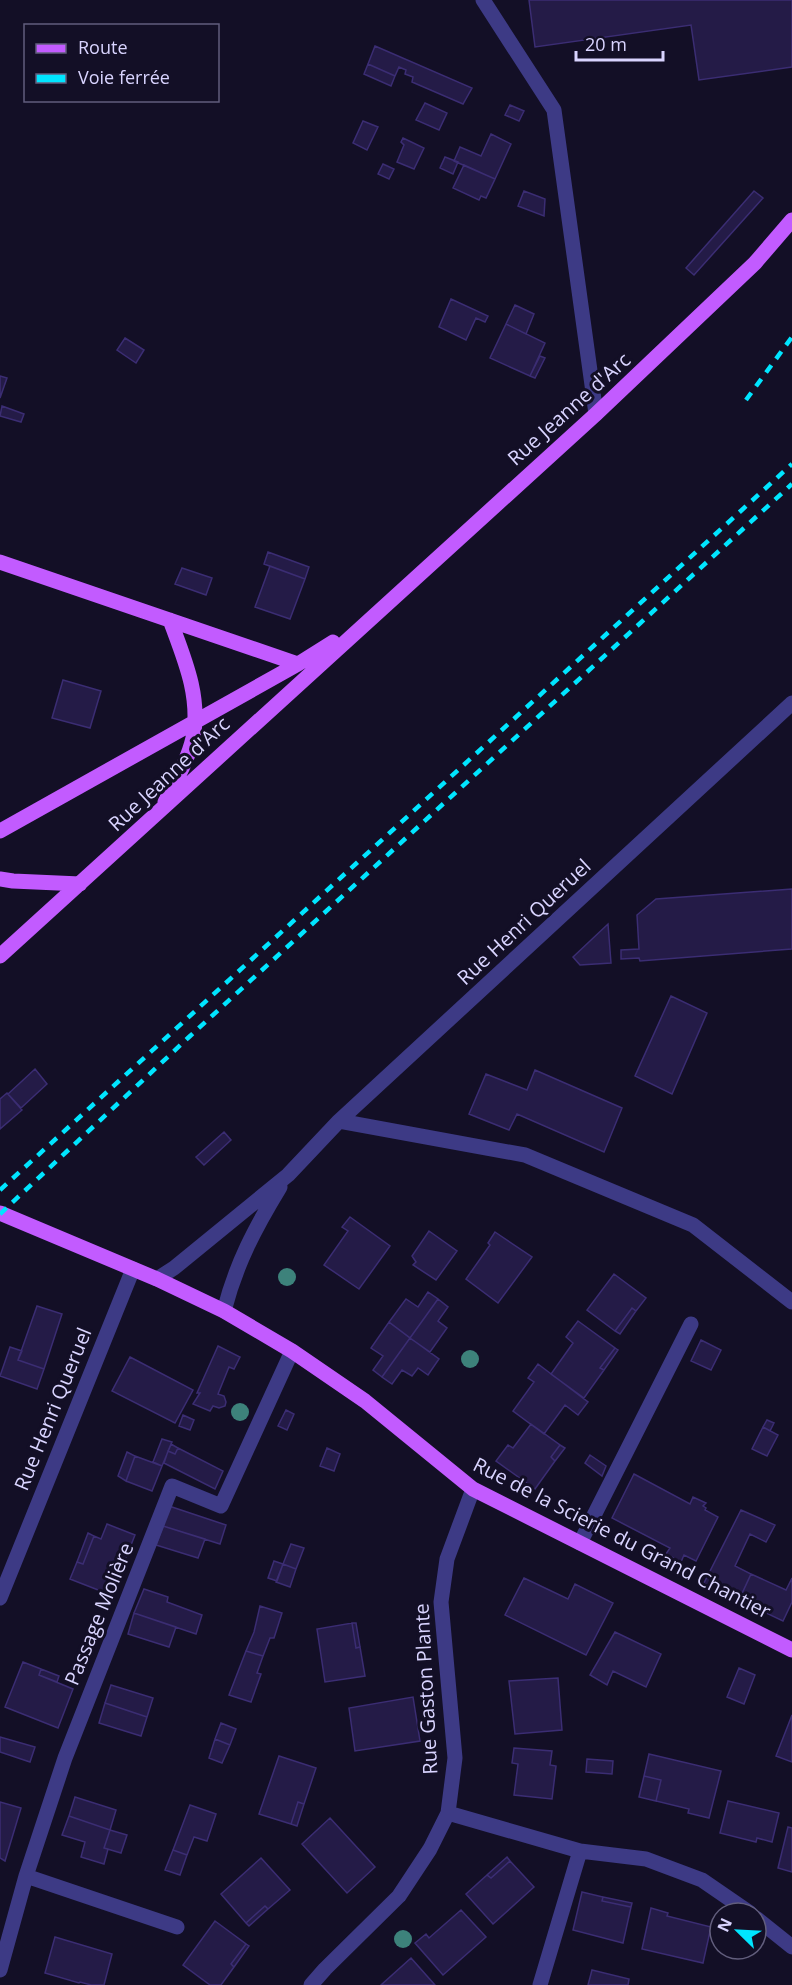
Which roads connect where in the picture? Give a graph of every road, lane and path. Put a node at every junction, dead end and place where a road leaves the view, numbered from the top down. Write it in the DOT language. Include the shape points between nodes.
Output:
graph roads {
  1 [pos="483,0"];
  2 [pos="792,220"];
  3 [pos="596,414"];
  4 [pos="0,562"];
  5 [pos="170,620"];
  6 [pos="366,621"];
  7 [pos="298,664"];
  8 [pos="792,703"];
  9 [pos="194,722"];
  10 [pos="161,810"];
  11 [pos="0,831"];
  12 [pos="0,879"];
  13 [pos="80,884"];
  14 [pos="0,956"];
  15 [pos="339,1122"];
  16 [pos="288,1174"];
  17 [pos="0,1213"];
  18 [pos="133,1269"];
  19 [pos="157,1279"];
  20 [pos="792,1302"];
  21 [pos="224,1311"];
  22 [pos="691,1324"];
  23 [pos="292,1351"];
  24 [pos="473,1489"];
  25 [pos="580,1543"];
  26 [pos="0,1598"];
  27 [pos="792,1650"];
  28 [pos="448,1813"];
  29 [pos="580,1851"];
  30 [pos="26,1876"];
  31 [pos="733,1901"];
  32 [pos="177,1927"];
  33 [pos="768,1927"];
  34 [pos="790,1943"];
  35 [pos="0,1970"];
  36 [pos="311,1985"];
  37 [pos="540,1985"];
  1 -- 3 [label="street" via="554,110"];
  2 -- 3 [label="main road, Rue Jeanne d'Arc" via="747,271"];
  3 -- 6 [label="main road, Rue Jeanne d'Arc"];
  4 -- 5 [label="main road"];
  5 -- 7 [label="main road"];
  5 -- 9 [label="main road" via="189,671"];
  6 -- 7 [label="main road, Rue Jeanne d'Arc"];
  6 -- 10 [label="main road, Rue Jeanne d'Arc"];
  7 -- 9 [label="main road, Rue Jeanne d'Arc"];
  8 -- 15 [label="street, Rue Henri Queruel"];
  9 -- 10 [label="main road" via="193,739"];
  9 -- 11 [label="main road, Rue Jeanne d'Arc"];
  10 -- 13 [label="main road, Rue Jeanne d'Arc"];
  12 -- 13 [label="main road"];
  13 -- 14 [label="main road, Rue Jeanne d'Arc"];
  15 -- 16 [label="street, Rue Henri Queruel"];
  15 -- 20 [label="street" via="525,1155 693,1225"];
  16 -- 19 [label="street, Rue Henri Queruel"];
  16 -- 21 [label="street, Rue Henri Queruel" via="238,1263"];
  17 -- 18 [label="main road, Rue de la Scierie du Grand Chantier"];
  18 -- 19 [label="main road, Rue de la Scierie du Grand Chantier"];
  18 -- 26 [label="street, Rue Henri Queruel"];
  19 -- 21 [label="main road, Rue de la Scierie du Grand Chantier"];
  21 -- 23 [label="main road, Rue de la Scierie du Grand Chantier"];
  22 -- 25 [label="street"];
  23 -- 24 [label="main road, Rue de la Scierie du Grand Chantier" via="365,1401"];
  23 -- 30 [label="street, Passage Molière" via="221,1506 172,1486 65,1758"];
  24 -- 25 [label="main road, Rue de la Scierie du Grand Chantier"];
  24 -- 28 [label="street, Rue Gaston Plante" via="447,1559 441,1602 454,1758"];
  25 -- 27 [label="main road, Rue de la Scierie du Grand Chantier"];
  28 -- 29 [label="street"];
  28 -- 36 [label="street, Rue Gaston Plante" via="399,1896"];
  29 -- 31 [label="street" via="646,1859 702,1880"];
  29 -- 37 [label="street"];
  30 -- 32 [label="street"];
  30 -- 35 [label="street, Passage Molière"];
  33 -- 34 [label="street"];
}
